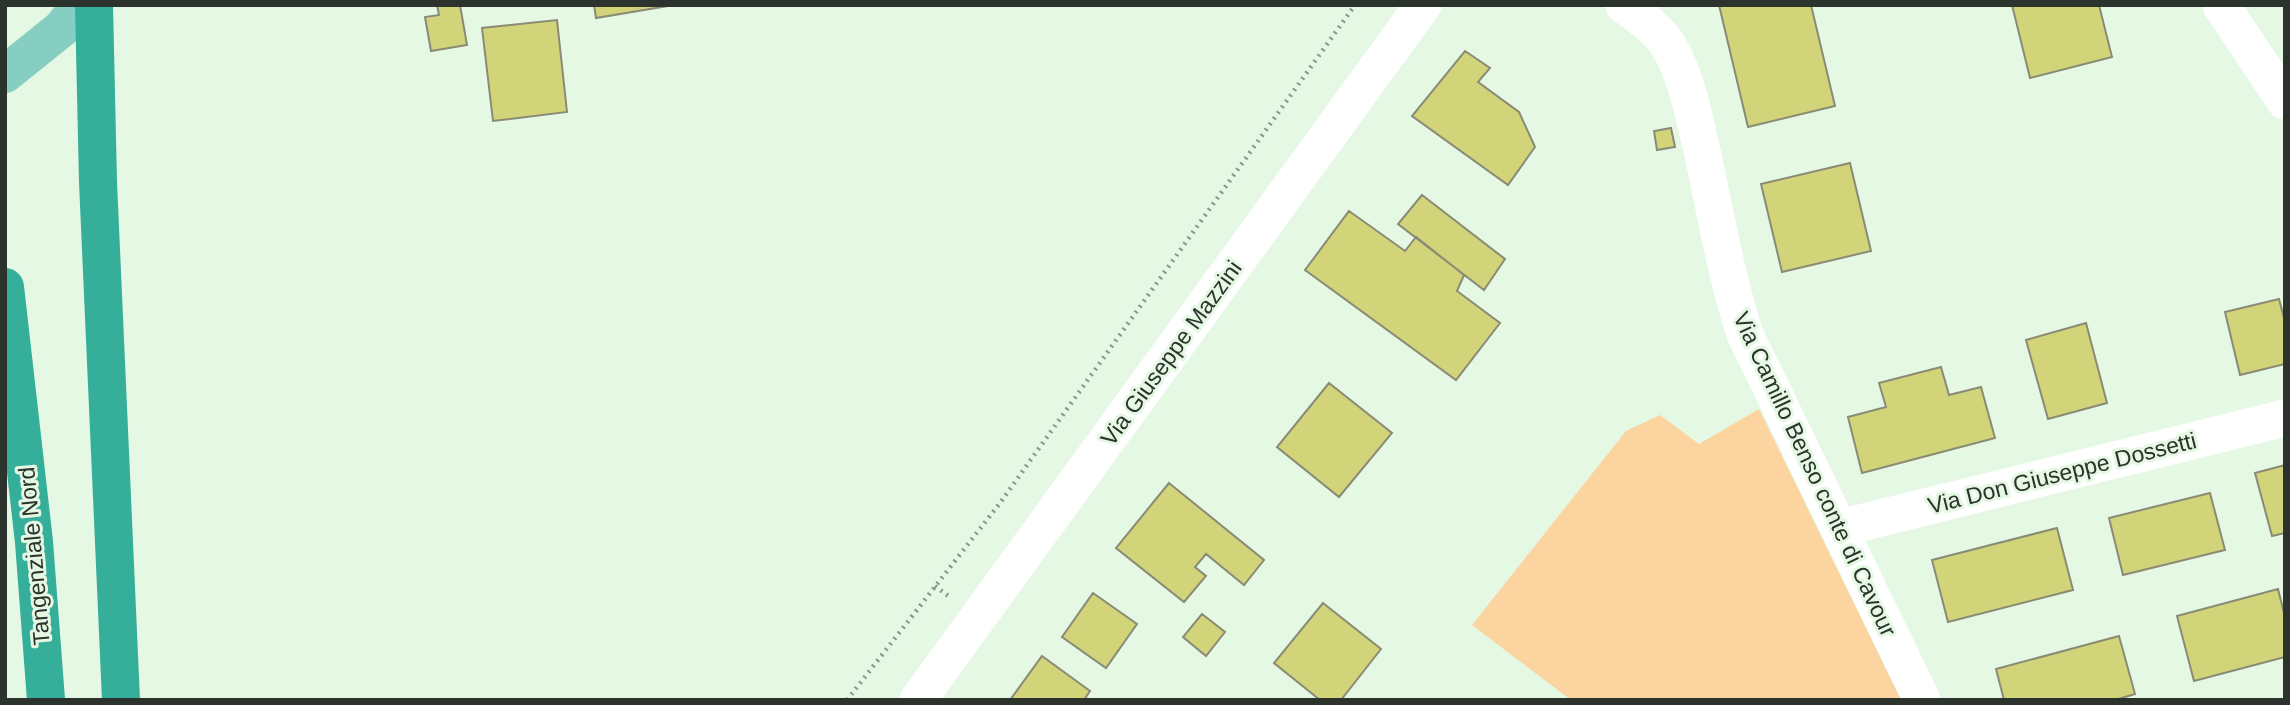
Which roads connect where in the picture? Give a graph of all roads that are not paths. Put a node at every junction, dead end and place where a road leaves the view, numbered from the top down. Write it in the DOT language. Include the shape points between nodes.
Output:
graph roads {
  1 [pos="81,5"];
  2 [pos="94,5"];
  3 [pos="1423,5"];
  4 [pos="1624,5"];
  5 [pos="2221,5"];
  6 [pos="5,74"];
  7 [pos="2285,101"];
  8 [pos="6,295"];
  9 [pos="2285,418"];
  10 [pos="1840,528"];
  11 [pos="46,700"];
  12 [pos="121,700"];
  13 [pos="918,700"];
  14 [pos="1923,700"];
  1 -- 6 [label="main road" via="61,29"];
  2 -- 12 [label="highway"];
  3 -- 13 [label="street, Via Giuseppe Mazzini"];
  4 -- 10 [label="street, Via Camillo Benso conte di Cavour" via="1667,44 1683,80 1731,293 1745,334"];
  5 -- 7 [label="street"];
  8 -- 11 [label="highway, Tangenziale Nord" via="34,542"];
  9 -- 10 [label="street, Via Don Giuseppe Dossetti"];
  10 -- 14 [label="street, Via Camillo Benso conte di Cavour"];
}
